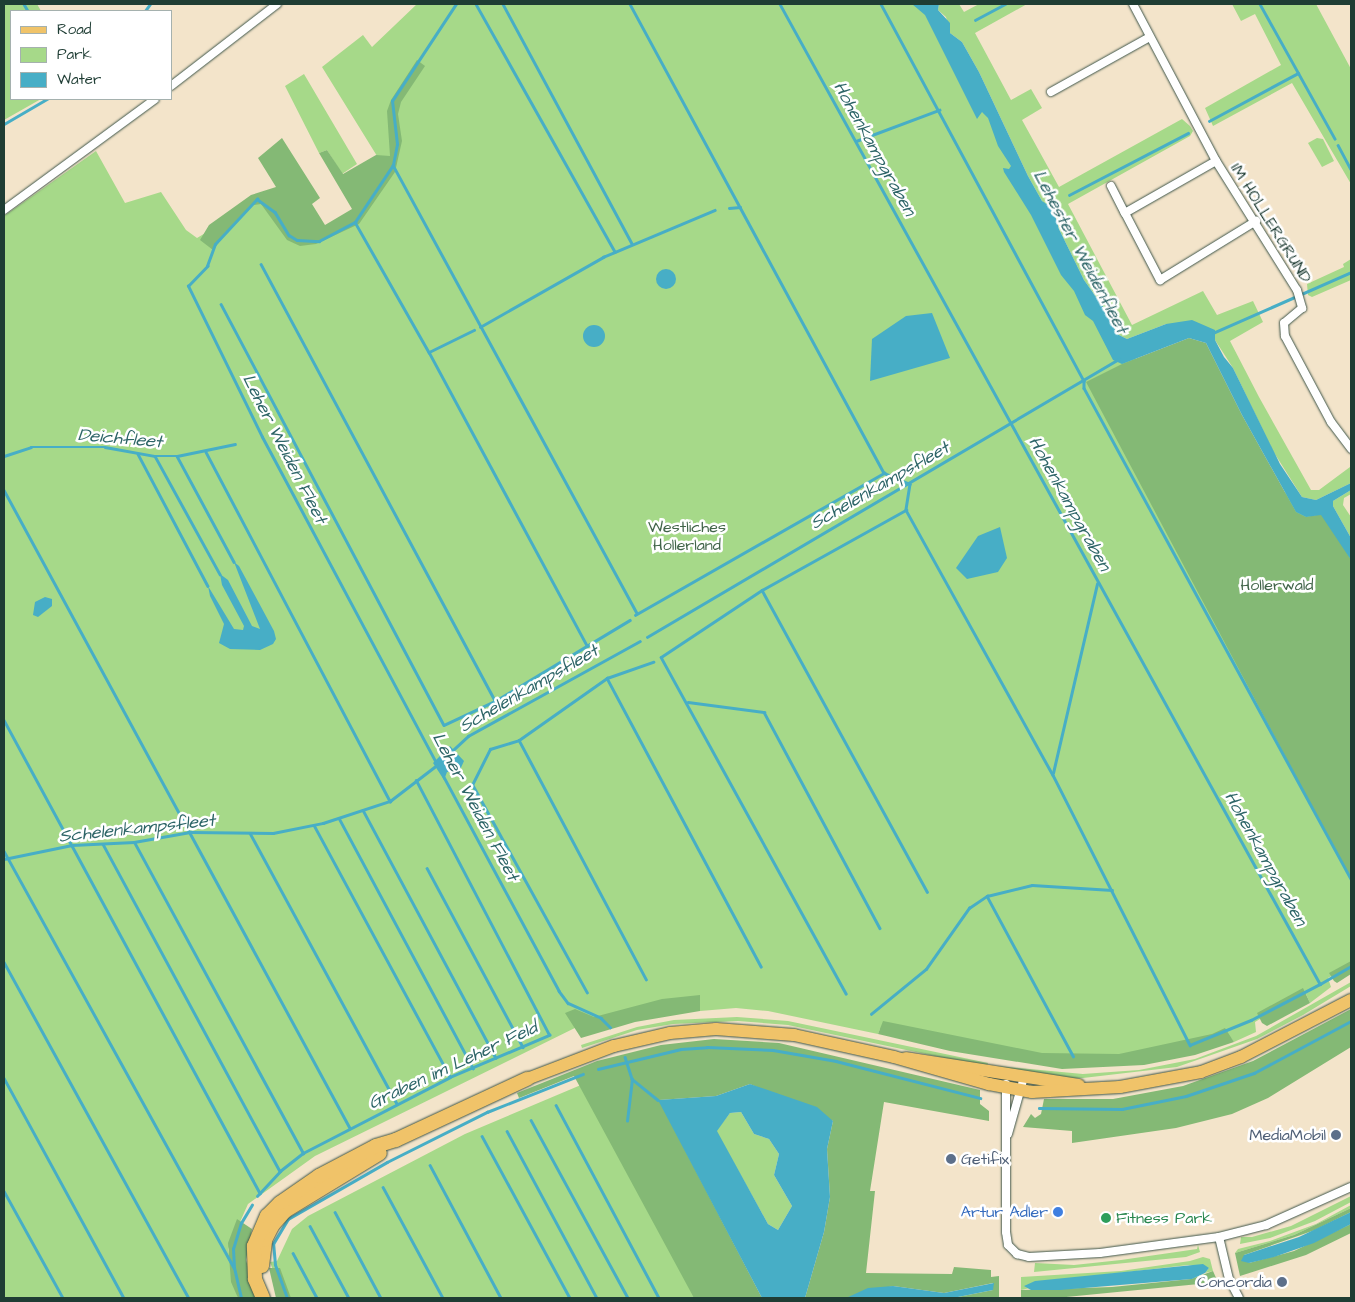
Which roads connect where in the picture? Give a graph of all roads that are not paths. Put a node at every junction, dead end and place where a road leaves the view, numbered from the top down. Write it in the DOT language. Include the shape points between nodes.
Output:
graph roads {
  1 [pos="278,4"];
  2 [pos="1133,4"];
  3 [pos="1150,37"];
  4 [pos="172,85"];
  5 [pos="1051,92"];
  6 [pos="154,100"];
  7 [pos="1216,161"];
  8 [pos="1111,186"];
  9 [pos="4,210"];
  10 [pos="1125,213"];
  11 [pos="1256,221"];
  12 [pos="1351,449"];
  13 [pos="1351,993"];
  14 [pos="1351,1000"];
  15 [pos="1332,1008"];
  16 [pos="1024,1077"];
  17 [pos="527,1079"];
  18 [pos="1006,1081"];
  19 [pos="1106,1088"];
  20 [pos="1021,1090"];
  21 [pos="1007,1138"];
  22 [pos="396,1140"];
  23 [pos="1351,1186"];
  24 [pos="1219,1238"];
  25 [pos="263,1298"];
  26 [pos="271,1298"];
  27 [pos="1240,1298"];
  1 -- 4 [label="street"];
  2 -- 3 [label="street, IM HOLLERGRUND"];
  3 -- 5 [label="street"];
  3 -- 7 [label="street, IM HOLLERGRUND"];
  6 -- 9 [label="street"];
  7 -- 10 [label="street"];
  7 -- 11 [label="street, IM HOLLERGRUND"];
  8 -- 10 [label="street"];
  10 -- 11 [label="street" via="1160,280"];
  11 -- 12 [label="street, IM HOLLERGRUND" via="1300,295 1300,312 1284,323 1285,336 1326,413"];
  13 -- 15 [label="main road"];
  14 -- 15 [label="main road"];
  15 -- 19 [label="main road" via="1242,1057 1201,1072 1153,1083"];
  16 -- 18 [label="main road"];
  16 -- 19 [label="main road"];
  16 -- 20 [label="street"];
  17 -- 18 [label="main road" via="614,1046 670,1034 716,1029 794,1035 894,1057 926,1069"];
  17 -- 22 [label="highway"];
  18 -- 20 [label="main road"];
  18 -- 21 [label="street"];
  19 -- 20 [label="main road" via="1057,1092"];
  20 -- 21 [label="street"];
  21 -- 24 [label="street" via="1006,1232 1008,1245 1017,1254 1029,1258 1066,1257"];
  22 -- 25 [label="highway" via="376,1146 319,1176 267,1216 258,1232 252,1262"];
  22 -- 26 [label="highway" via="377,1156 313,1192 272,1226 262,1254 262,1271"];
  23 -- 24 [label="street" via="1266,1225"];
  24 -- 27 [label="street" via="1229,1279"];
}
